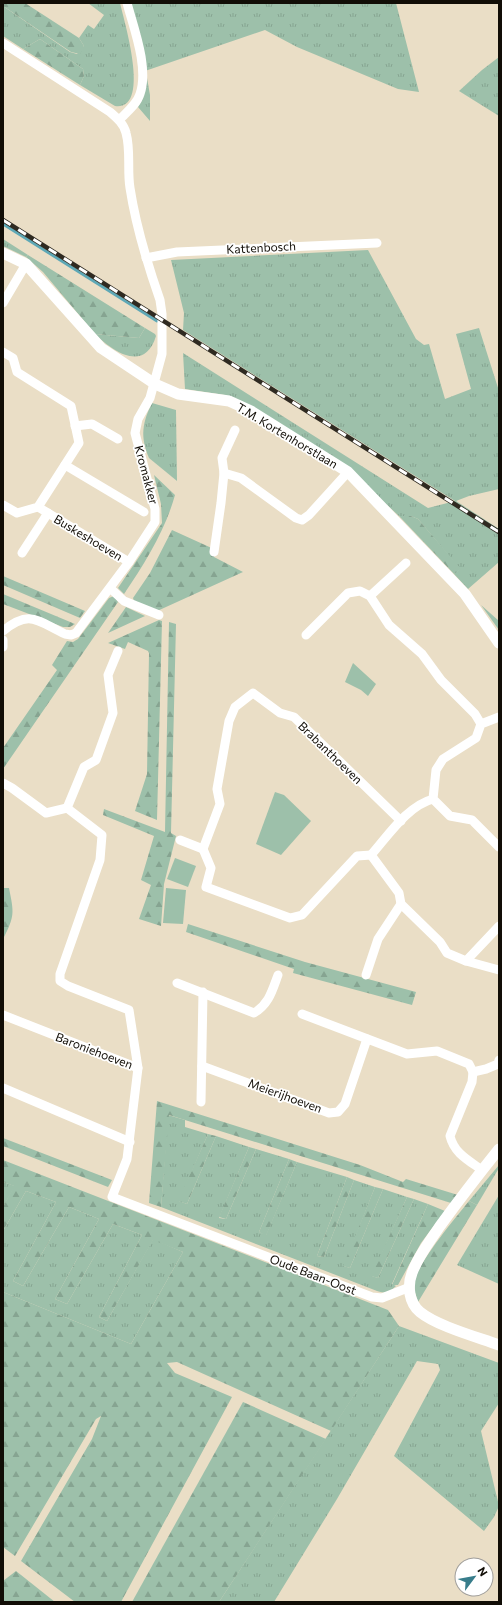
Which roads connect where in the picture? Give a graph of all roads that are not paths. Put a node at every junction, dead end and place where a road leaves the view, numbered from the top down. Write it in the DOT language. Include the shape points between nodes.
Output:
graph roads {
  1 [pos="127,3"];
  2 [pos="3,43"];
  3 [pos="119,120"];
  4 [pos="377,243"];
  5 [pos="3,253"];
  6 [pos="146,258"];
  7 [pos="26,264"];
  8 [pos="3,303"];
  9 [pos="3,352"];
  10 [pos="155,384"];
  11 [pos="76,426"];
  12 [pos="235,430"];
  13 [pos="118,439"];
  14 [pos="65,465"];
  15 [pos="348,472"];
  16 [pos="224,473"];
  17 [pos="3,505"];
  18 [pos="38,507"];
  19 [pos="144,512"];
  20 [pos="48,513"];
  21 [pos="214,552"];
  22 [pos="22,553"];
  23 [pos="129,562"];
  24 [pos="406,563"];
  25 [pos="110,588"];
  26 [pos="370,596"];
  27 [pos="159,615"];
  28 [pos="3,631"];
  29 [pos="306,635"];
  30 [pos="3,640"];
  31 [pos="499,643"];
  32 [pos="3,647"];
  33 [pos="118,650"];
  34 [pos="499,717"];
  35 [pos="481,724"];
  36 [pos="3,783"];
  37 [pos="433,799"];
  38 [pos="67,808"];
  39 [pos="401,821"];
  40 [pos="180,840"];
  41 [pos="499,846"];
  42 [pos="202,849"];
  43 [pos="371,855"];
  44 [pos="400,904"];
  45 [pos="499,926"];
  46 [pos="466,961"];
  47 [pos="499,970"];
  48 [pos="278,975"];
  49 [pos="366,975"];
  50 [pos="177,983"];
  51 [pos="203,992"];
  52 [pos="302,1014"];
  53 [pos="3,1015"];
  54 [pos="367,1039"];
  55 [pos="499,1060"];
  56 [pos="202,1066"];
  57 [pos="138,1068"];
  58 [pos="473,1072"];
  59 [pos="3,1088"];
  60 [pos="201,1102"];
  61 [pos="130,1142"];
  62 [pos="499,1149"];
  63 [pos="482,1170"];
  64 [pos="112,1197"];
  65 [pos="410,1287"];
  66 [pos="499,1345"];
  1 -- 3 [label="street" via="143,67 143,83 140,95"];
  2 -- 3 [label="street"];
  3 -- 6 [label="street, Kromakker" via="126,132 131,197"];
  4 -- 6 [label="street, Kattenbosch" via="177,252"];
  5 -- 7 [label="street, T.M. Kortenhorstlaan"];
  6 -- 10 [label="street, Kromakker" via="162,314 162,354"];
  7 -- 8 [label="street"];
  7 -- 10 [label="street, T.M. Kortenhorstlaan" via="101,348"];
  9 -- 11 [label="street" via="13,358 17,372 71,406"];
  10 -- 15 [label="street, T.M. Kortenhorstlaan" via="178,394 229,401 251,411"];
  10 -- 23 [label="street, Kromakker" via="138,418 135,433 155,509 155,522"];
  11 -- 13 [label="street" via="92,424"];
  11 -- 14 [label="street" via="79,443"];
  12 -- 16 [label="street" via="222,458"];
  14 -- 18 [label="street"];
  14 -- 19 [label="street"];
  15 -- 16 [label="street" via="309,516 302,520 241,478"];
  15 -- 31 [label="street, T.M. Kortenhorstlaan" via="465,594"];
  16 -- 21 [label="street"];
  17 -- 18 [label="street" via="17,513"];
  18 -- 20 [label="street, Buskeshoeven"];
  20 -- 22 [label="street, Buskeshoeven"];
  20 -- 23 [label="street, Buskeshoeven"];
  23 -- 25 [label="street, Kromakker"];
  24 -- 26 [label="street"];
  25 -- 27 [label="street" via="124,601"];
  25 -- 28 [label="street, Kromakker" via="76,633 65,634 27,617"];
  26 -- 29 [label="street" via="360,591 348,593"];
  26 -- 35 [label="street" via="389,625 422,654 441,680 476,714"];
  30 -- 32 [label="street"];
  33 -- 38 [label="street" via="108,675 113,712 96,760 84,768"];
  34 -- 35 [label="street"];
  35 -- 37 [label="street" via="476,738 443,759 436,770"];
  36 -- 38 [label="street" via="46,813"];
  37 -- 39 [label="street" via="422,802"];
  37 -- 41 [label="street" via="450,816 472,820"];
  38 -- 57 [label="street" via="102,836 100,860 60,974 60,981 130,1010"];
  39 -- 42 [label="street, Brabanthoeven" via="294,717 280,713 253,693 235,707 229,721 218,789 220,804"];
  39 -- 43 [label="street"];
  40 -- 42 [label="street"];
  42 -- 43 [label="street" via="211,868 206,887 290,918 302,915 356,856"];
  43 -- 44 [label="street" via="399,893"];
  44 -- 46 [label="street" via="440,942 447,953"];
  44 -- 49 [label="street" via="378,939"];
  45 -- 46 [label="street"];
  46 -- 47 [label="street"];
  48 -- 51 [label="street" via="264,1007 254,1013"];
  50 -- 51 [label="street"];
  51 -- 56 [label="street"];
  52 -- 54 [label="street"];
  53 -- 57 [label="street, Baroniehoeven"];
  54 -- 56 [label="street, Meierijhoeven" via="345,1104 338,1112 329,1112"];
  54 -- 58 [label="street" via="407,1054 437,1051 469,1064"];
  55 -- 58 [label="street" via="498,1064"];
  56 -- 60 [label="street"];
  57 -- 61 [label="street, Baroniehoeven"];
  58 -- 63 [label="street" via="472,1082 450,1136 452,1145 461,1156"];
  59 -- 61 [label="street"];
  61 -- 64 [label="street, Baroniehoeven" via="127,1159"];
  62 -- 63 [label="street"];
  63 -- 65 [label="street" via="417,1261 411,1274"];
  64 -- 65 [label="street, Oude Baan-Oost" via="372,1297 382,1298"];
  65 -- 66 [label="street" via="410,1297 420,1312 435,1321"];
}
